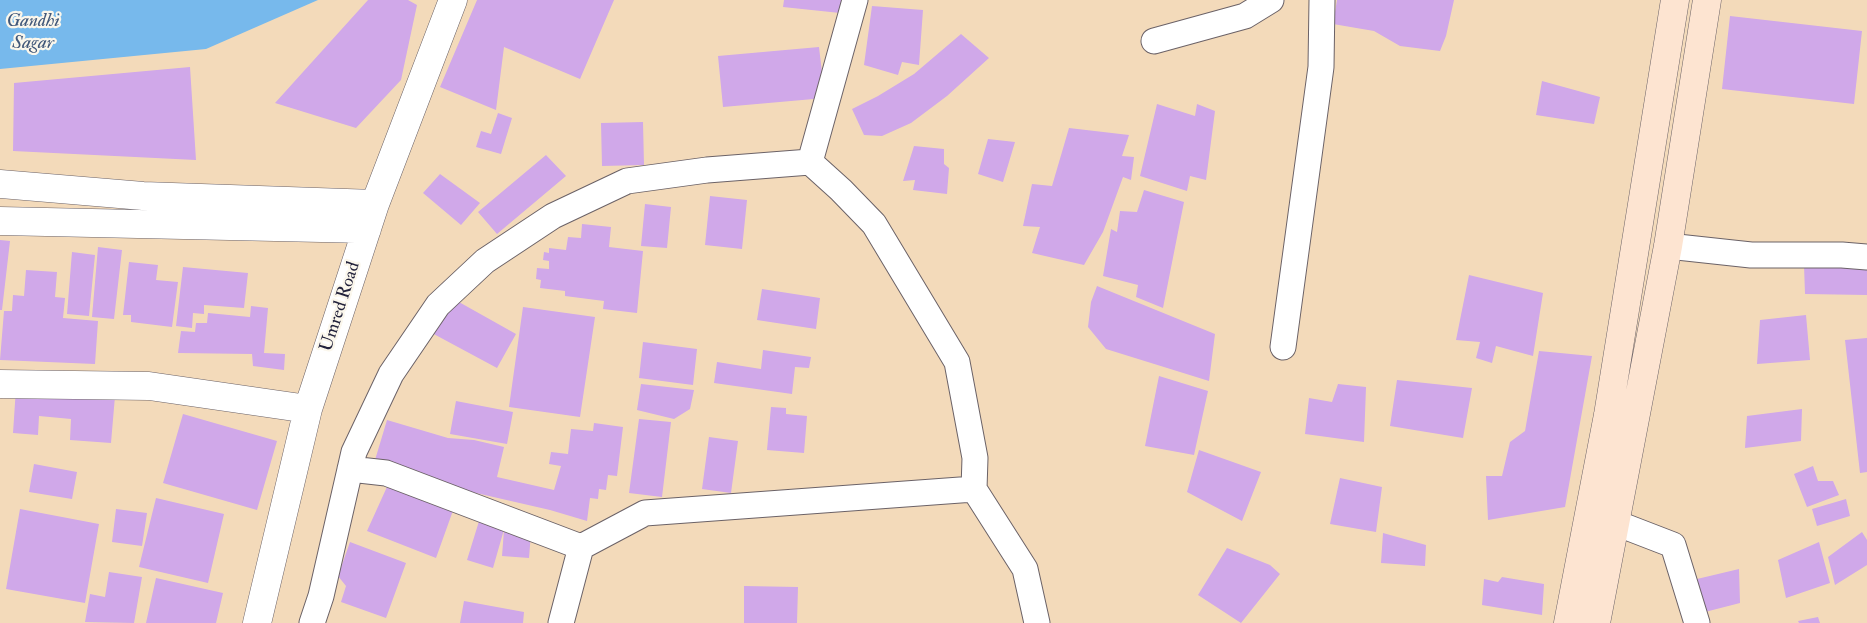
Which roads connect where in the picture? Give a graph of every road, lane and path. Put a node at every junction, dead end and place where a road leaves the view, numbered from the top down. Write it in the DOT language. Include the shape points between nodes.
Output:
graph roads {
  1 [pos="453,0"];
  2 [pos="855,0"];
  3 [pos="1271,0"];
  4 [pos="1322,0"];
  5 [pos="1676,0"];
  6 [pos="1707,0"];
  7 [pos="1154,41"];
  8 [pos="810,162"];
  9 [pos="0,184"];
  10 [pos="375,204"];
  11 [pos="0,220"];
  12 [pos="367,229"];
  13 [pos="1668,246"];
  14 [pos="1867,257"];
  15 [pos="1283,347"];
  16 [pos="0,384"];
  17 [pos="308,409"];
  18 [pos="350,469"];
  19 [pos="974,489"];
  20 [pos="1616,523"];
  21 [pos="581,547"];
  22 [pos="257,623"];
  23 [pos="312,623"];
  24 [pos="561,623"];
  25 [pos="1037,623"];
  26 [pos="1568,623"];
  27 [pos="1596,623"];
  28 [pos="1698,623"];
  1 -- 10 [label="street, Umred Road"];
  2 -- 8 [label="street"];
  3 -- 7 [label="street" via="1245,16"];
  4 -- 15 [label="street" via="1321,67"];
  5 -- 26 [label="main road" via="1608,415"];
  6 -- 13 [label="main road"];
  8 -- 18 [label="street" via="707,170 627,181 553,216 485,261 438,305 391,374 354,452"];
  8 -- 19 [label="street" via="874,224 957,362 975,458"];
  9 -- 10 [label="street" via="143,196"];
  10 -- 12 [label="street, Umred Road"];
  11 -- 12 [label="street"];
  12 -- 17 [label="street, Umred Road"];
  13 -- 14 [label="street" via="1751,255"];
  13 -- 20 [label="main road"];
  16 -- 17 [label="street" via="149,386"];
  17 -- 22 [label="street, Umred Road"];
  18 -- 21 [label="street" via="386,473"];
  18 -- 23 [label="street"];
  19 -- 21 [label="street" via="645,514"];
  19 -- 25 [label="street" via="1025,569"];
  20 -- 27 [label="main road"];
  20 -- 28 [label="street" via="1673,545"];
  21 -- 24 [label="street"];
}
